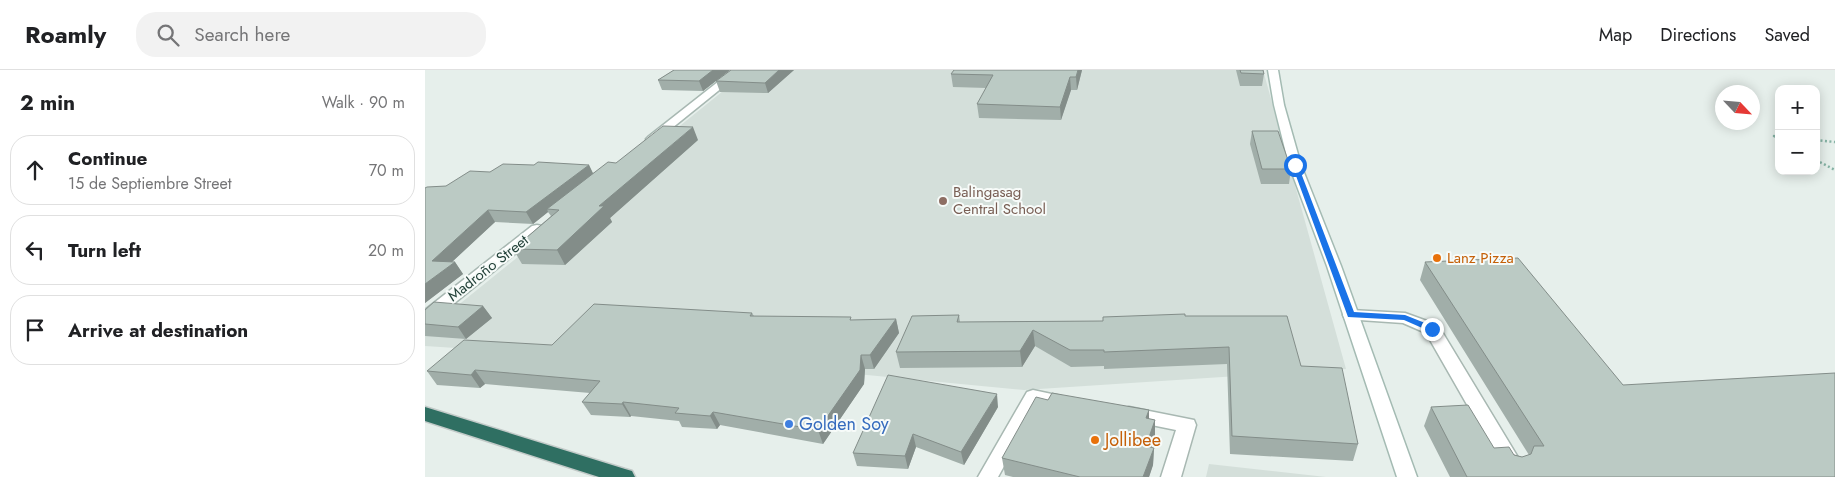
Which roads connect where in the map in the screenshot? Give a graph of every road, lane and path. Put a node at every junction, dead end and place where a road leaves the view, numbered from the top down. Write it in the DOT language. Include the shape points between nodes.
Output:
graph roads {
  1 [pos="739,70"];
  2 [pos="1273,70"];
  3 [pos="1820,140"];
  4 [pos="1835,142"];
  5 [pos="639,148"];
  6 [pos="1820,162"];
  7 [pos="1835,170"];
  8 [pos="548,220"];
  9 [pos="1351,315"];
  10 [pos="425,318"];
  11 [pos="1072,404"];
  12 [pos="1110,411"];
  13 [pos="425,414"];
  14 [pos="1513,466"];
  15 [pos="625,477"];
  16 [pos="988,477"];
  17 [pos="1171,477"];
  18 [pos="1407,477"];
  1 -- 5 [label="main road"];
  2 -- 9 [label="main road" via="1295,165"];
  3 -- 4 [label="path"];
  6 -- 7 [label="path"];
  8 -- 10 [label="main road, Madroño Street"];
  9 -- 14 [label="main road" via="1405,318 1432,329"];
  9 -- 18 [label="main road"];
  11 -- 16 [label="main road" via="1033,397"];
  12 -- 17 [label="main road" via="1187,425"];
  13 -- 15 [label="highway"];
}
